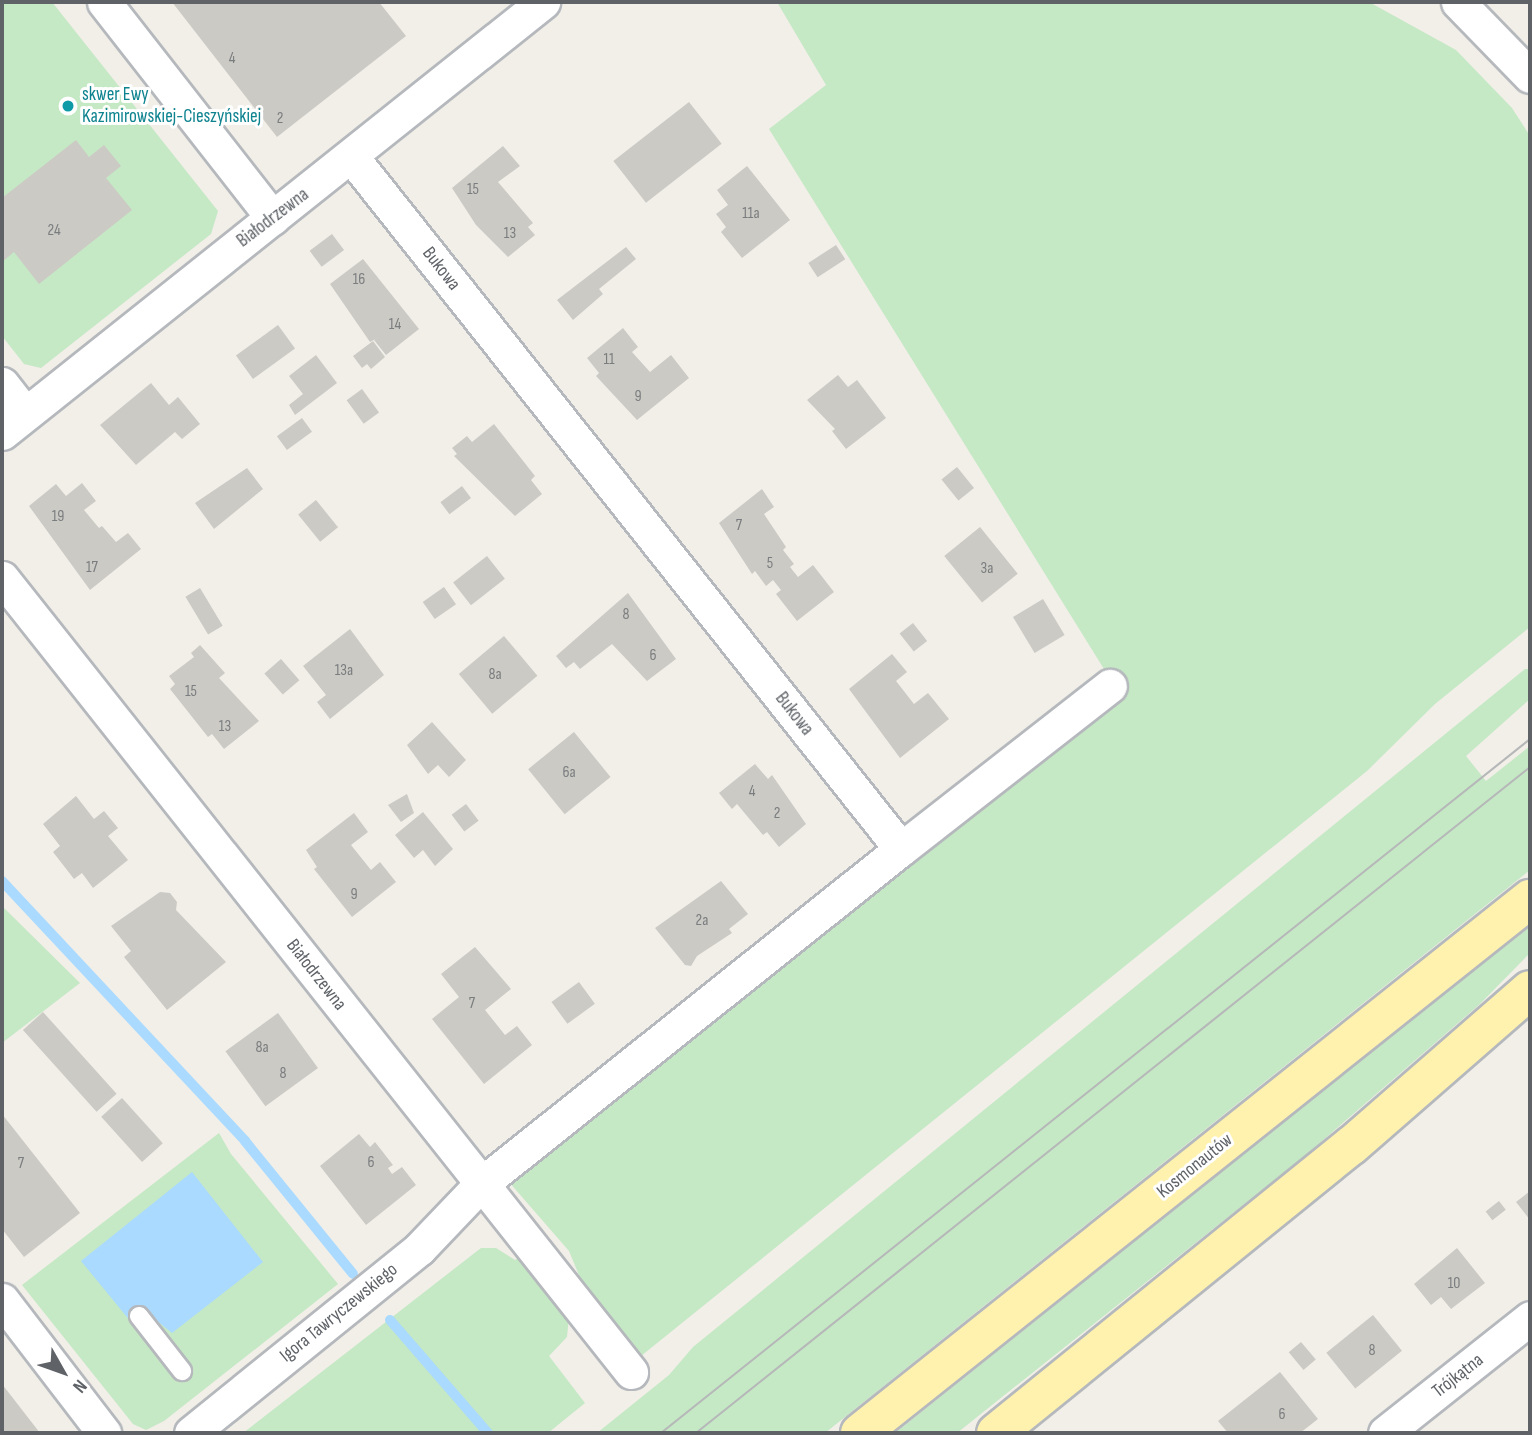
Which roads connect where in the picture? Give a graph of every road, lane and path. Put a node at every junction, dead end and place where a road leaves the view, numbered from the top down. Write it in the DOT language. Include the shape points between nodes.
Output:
graph roads {
  1 [pos="104,2"];
  2 [pos="543,2"];
  3 [pos="1461,3"];
  4 [pos="1530,76"];
  5 [pos="351,156"];
  6 [pos="273,218"];
  7 [pos="2,384"];
  8 [pos="13,423"];
  9 [pos="2,578"];
  10 [pos="1110,686"];
  11 [pos="901,849"];
  12 [pos="1530,900"];
  13 [pos="1530,990"];
  14 [pos="480,1185"];
  15 [pos="2,1300"];
  16 [pos="139,1316"];
  17 [pos="1530,1318"];
  18 [pos="182,1371"];
  19 [pos="631,1372"];
  20 [pos="104,1433"];
  21 [pos="191,1433"];
  22 [pos="860,1433"];
  23 [pos="996,1433"];
  24 [pos="1385,1433"];
  1 -- 6 [label="street"];
  2 -- 5 [label="street, Białodrzewna"];
  3 -- 4 [label="street"];
  5 -- 6 [label="street, Białodrzewna"];
  5 -- 11 [label="street, Bukowa"];
  6 -- 8 [label="street, Białodrzewna"];
  7 -- 8 [label="street"];
  9 -- 14 [label="street, Białodrzewna"];
  10 -- 11 [label="street"];
  11 -- 14 [label="street"];
  12 -- 22 [label="main road, Kosmonautów"];
  13 -- 23 [label="main road" via="1351,1146"];
  14 -- 19 [label="street, Białodrzewna"];
  14 -- 21 [label="street, Igora Tawryczewskiego" via="419,1249"];
  15 -- 20 [label="street"];
  16 -- 18 [label="lane"];
  17 -- 24 [label="street, Trójkątna"];
}
